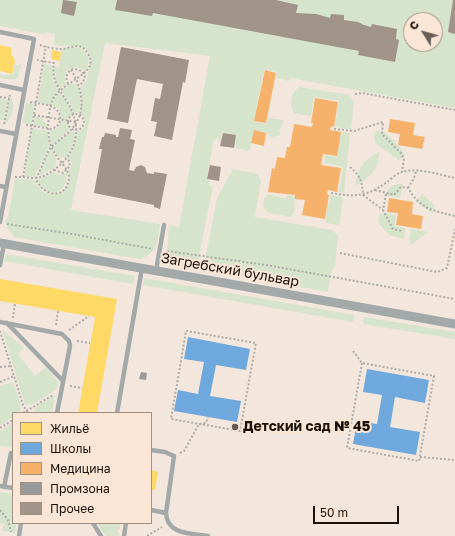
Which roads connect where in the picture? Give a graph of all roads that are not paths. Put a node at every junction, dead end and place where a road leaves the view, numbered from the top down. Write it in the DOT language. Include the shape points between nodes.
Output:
graph roads {
  1 [pos="0,32"];
  2 [pos="0,85"];
  3 [pos="24,90"];
  4 [pos="1,131"];
  5 [pos="16,134"];
  6 [pos="0,186"];
  7 [pos="6,187"];
  8 [pos="0,222"];
  9 [pos="164,224"];
  10 [pos="2,243"];
  11 [pos="0,265"];
  12 [pos="142,268"];
  13 [pos="156,271"];
  14 [pos="0,322"];
  15 [pos="9,324"];
  16 [pos="455,324"];
  17 [pos="63,383"];
  18 [pos="57,412"];
  19 [pos="117,412"];
  20 [pos="152,450"];
  21 [pos="11,453"];
  22 [pos="2,487"];
  23 [pos="12,488"];
  24 [pos="152,510"];
  25 [pos="166,513"];
  26 [pos="21,524"];
  27 [pos="94,524"];
  28 [pos="126,524"];
  29 [pos="19,536"];
  30 [pos="101,536"];
  31 [pos="124,536"];
  32 [pos="208,536"];
  1 -- 3 [label="lane" via="34,38"];
  2 -- 3 [label="lane"];
  3 -- 5 [label="lane"];
  4 -- 5 [label="lane"];
  5 -- 7 [label="lane"];
  6 -- 7 [label="lane"];
  7 -- 8 [label="lane"];
  9 -- 13 [label="lane"];
  10 -- 11 [label="lane"];
  10 -- 12 [label="street, Загребский бульвар"];
  12 -- 13 [label="street, Загребский бульвар"];
  12 -- 19 [label="lane"];
  13 -- 16 [label="street, Загребский бульвар"];
  14 -- 15 [label="lane"];
  15 -- 17 [label="lane"];
  15 -- 17 [label="lane" via="62,334 67,339 70,346"];
  17 -- 18 [label="lane"];
  20 -- 25 [label="lane" via="174,456"];
  21 -- 22 [label="lane"];
  22 -- 23 [label="lane"];
  24 -- 25 [label="lane"];
  25 -- 32 [label="lane" via="168,523 176,530"];
  26 -- 29 [label="lane"];
  27 -- 30 [label="lane"];
  28 -- 31 [label="lane"];
}
